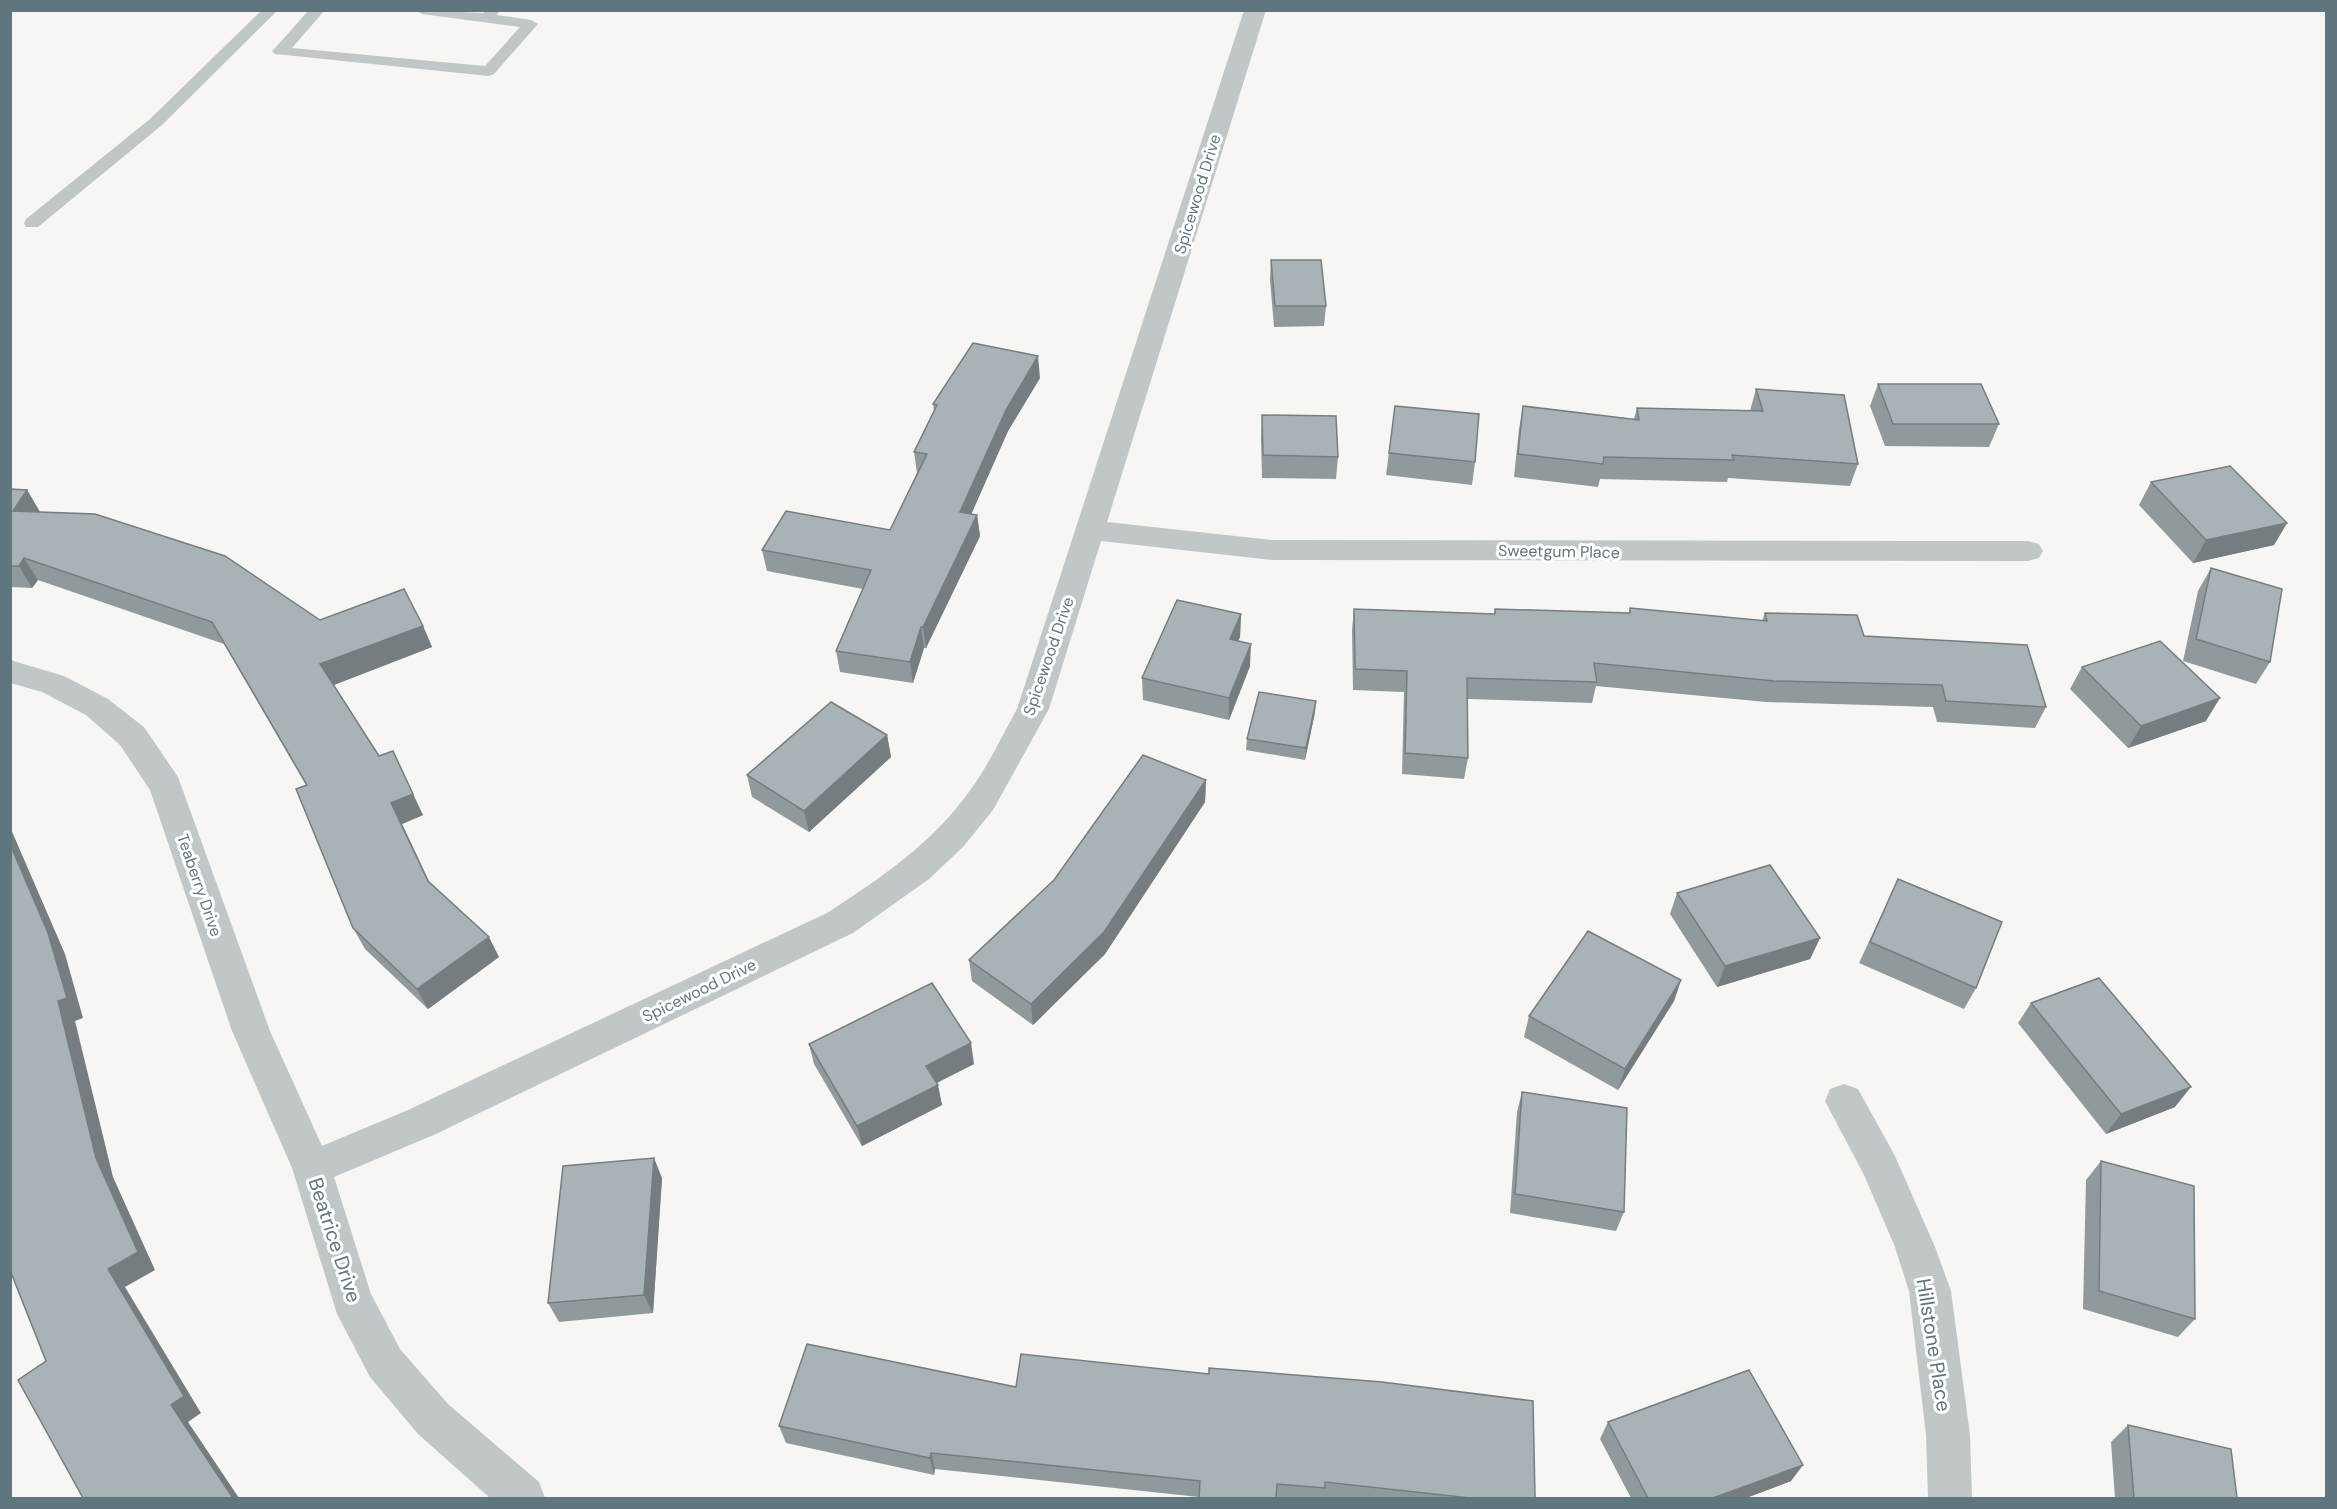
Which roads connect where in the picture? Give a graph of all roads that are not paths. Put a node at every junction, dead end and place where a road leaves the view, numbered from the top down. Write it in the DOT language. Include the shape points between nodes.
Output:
graph roads {
  1 [pos="271,10"];
  2 [pos="318,10"];
  3 [pos="422,10"];
  4 [pos="1255,10"];
  5 [pos="491,14"];
  6 [pos="32,223"];
  7 [pos="1091,530"];
  8 [pos="2028,551"];
  9 [pos="10,671"];
  10 [pos="1844,1101"];
  11 [pos="312,1168"];
  12 [pos="523,1498"];
  13 [pos="1950,1498"];
  1 -- 6 [label="lane" via="156,122"];
  2 -- 5 [label="lane" via="280,51 489,71 531,24"];
  3 -- 5 [label="lane"];
  4 -- 7 [label="street, Spicewood Drive"];
  7 -- 8 [label="street, Sweetgum Place" via="1273,550"];
  7 -- 11 [label="street, Spicewood Drive" via="1033,709 982,800 944,845 897,886 840,923 422,1122"];
  9 -- 11 [label="street, Teaberry Drive" via="53,684 97,707 132,736 166,786 251,1031"];
  10 -- 13 [label="street, Hillstone Place" via="1880,1166 1930,1291 1948,1435"];
  11 -- 12 [label="street, Beatrice Drive" via="352,1300 385,1363 433,1419"];
}
